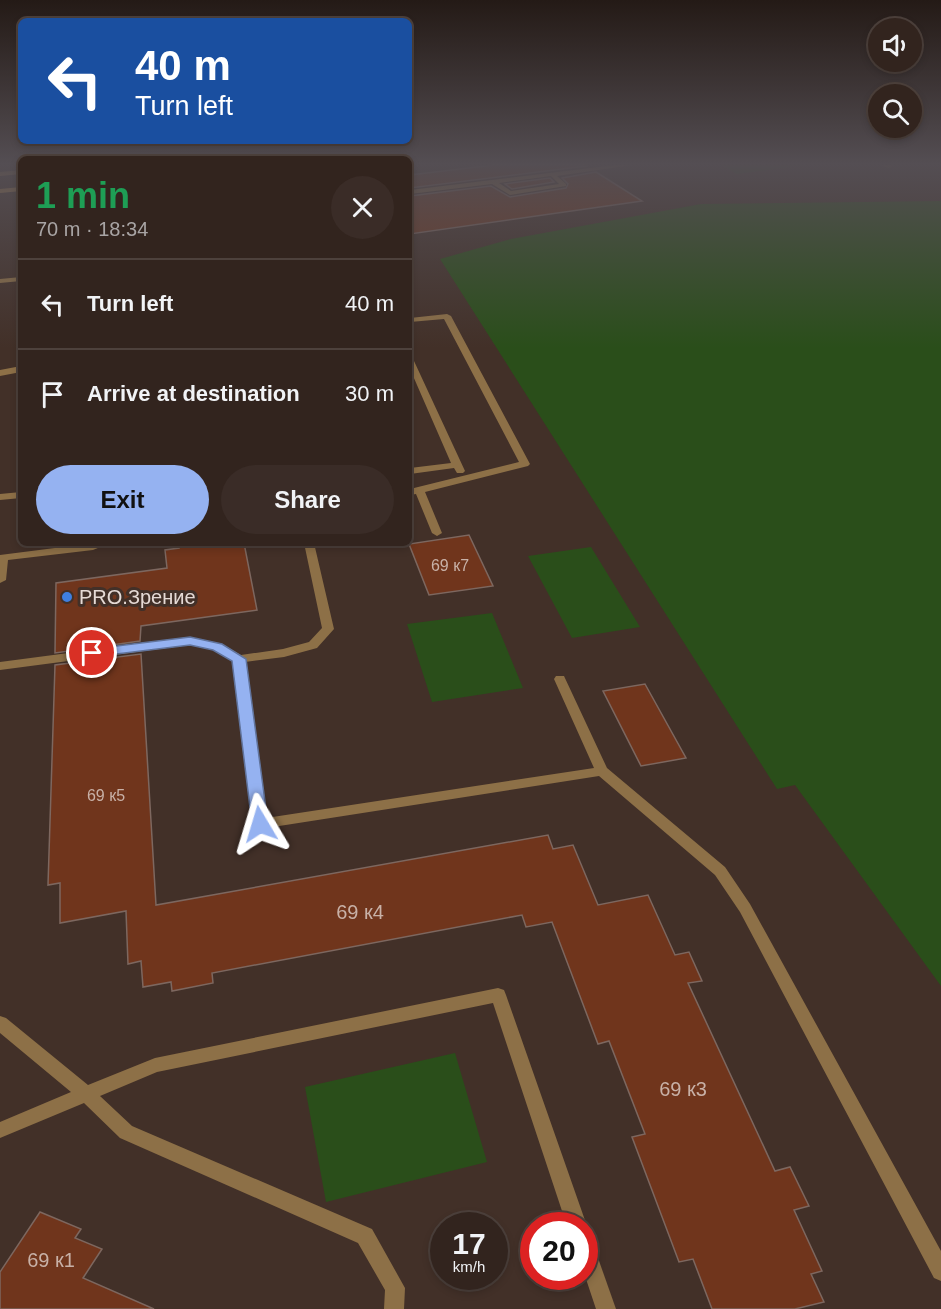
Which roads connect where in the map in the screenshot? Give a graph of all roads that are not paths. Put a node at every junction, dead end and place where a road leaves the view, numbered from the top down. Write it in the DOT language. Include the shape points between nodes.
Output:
graph roads {
  1 [pos="18,279"];
  2 [pos="0,281"];
  3 [pos="412,320"];
  4 [pos="412,365"];
  5 [pos="18,370"];
  6 [pos="0,373"];
  7 [pos="457,465"];
  8 [pos="412,471"];
  9 [pos="464,480"];
  10 [pos="414,491"];
  11 [pos="18,495"];
  12 [pos="0,497"];
  13 [pos="437,533"];
  14 [pos="96,546"];
  15 [pos="310,546"];
  16 [pos="1,557"];
  17 [pos="0,580"];
  18 [pos="239,659"];
  19 [pos="0,666"];
  20 [pos="560,679"];
  21 [pos="602,771"];
  22 [pos="0,1023"];
  23 [pos="86,1094"];
  24 [pos="0,1130"];
  25 [pos="572,1212"];
  26 [pos="941,1271"];
  27 [pos="598,1286"];
  28 [pos="394,1309"];
  29 [pos="606,1309"];
  1 -- 2 [label="lane"];
  3 -- 9 [label="lane" via="447,316 525,464"];
  4 -- 7 [label="lane"];
  5 -- 6 [label="lane"];
  7 -- 8 [label="lane"];
  7 -- 9 [label="lane"];
  9 -- 10 [label="lane"];
  10 -- 13 [label="lane"];
  11 -- 12 [label="lane"];
  14 -- 16 [label="lane"];
  15 -- 18 [label="lane" via="328,629 313,645"];
  16 -- 17 [label="lane"];
  18 -- 19 [label="lane" via="218,647 190,641"];
  18 -- 21 [label="lane" via="260,824"];
  20 -- 21 [label="lane"];
  21 -- 26 [label="lane" via="720,871 745,908"];
  22 -- 23 [label="lane"];
  23 -- 24 [label="lane"];
  23 -- 25 [label="lane" via="155,1065 498,995"];
  23 -- 28 [label="lane" via="126,1132 365,1236 395,1288"];
  27 -- 29 [label="lane"];
}
